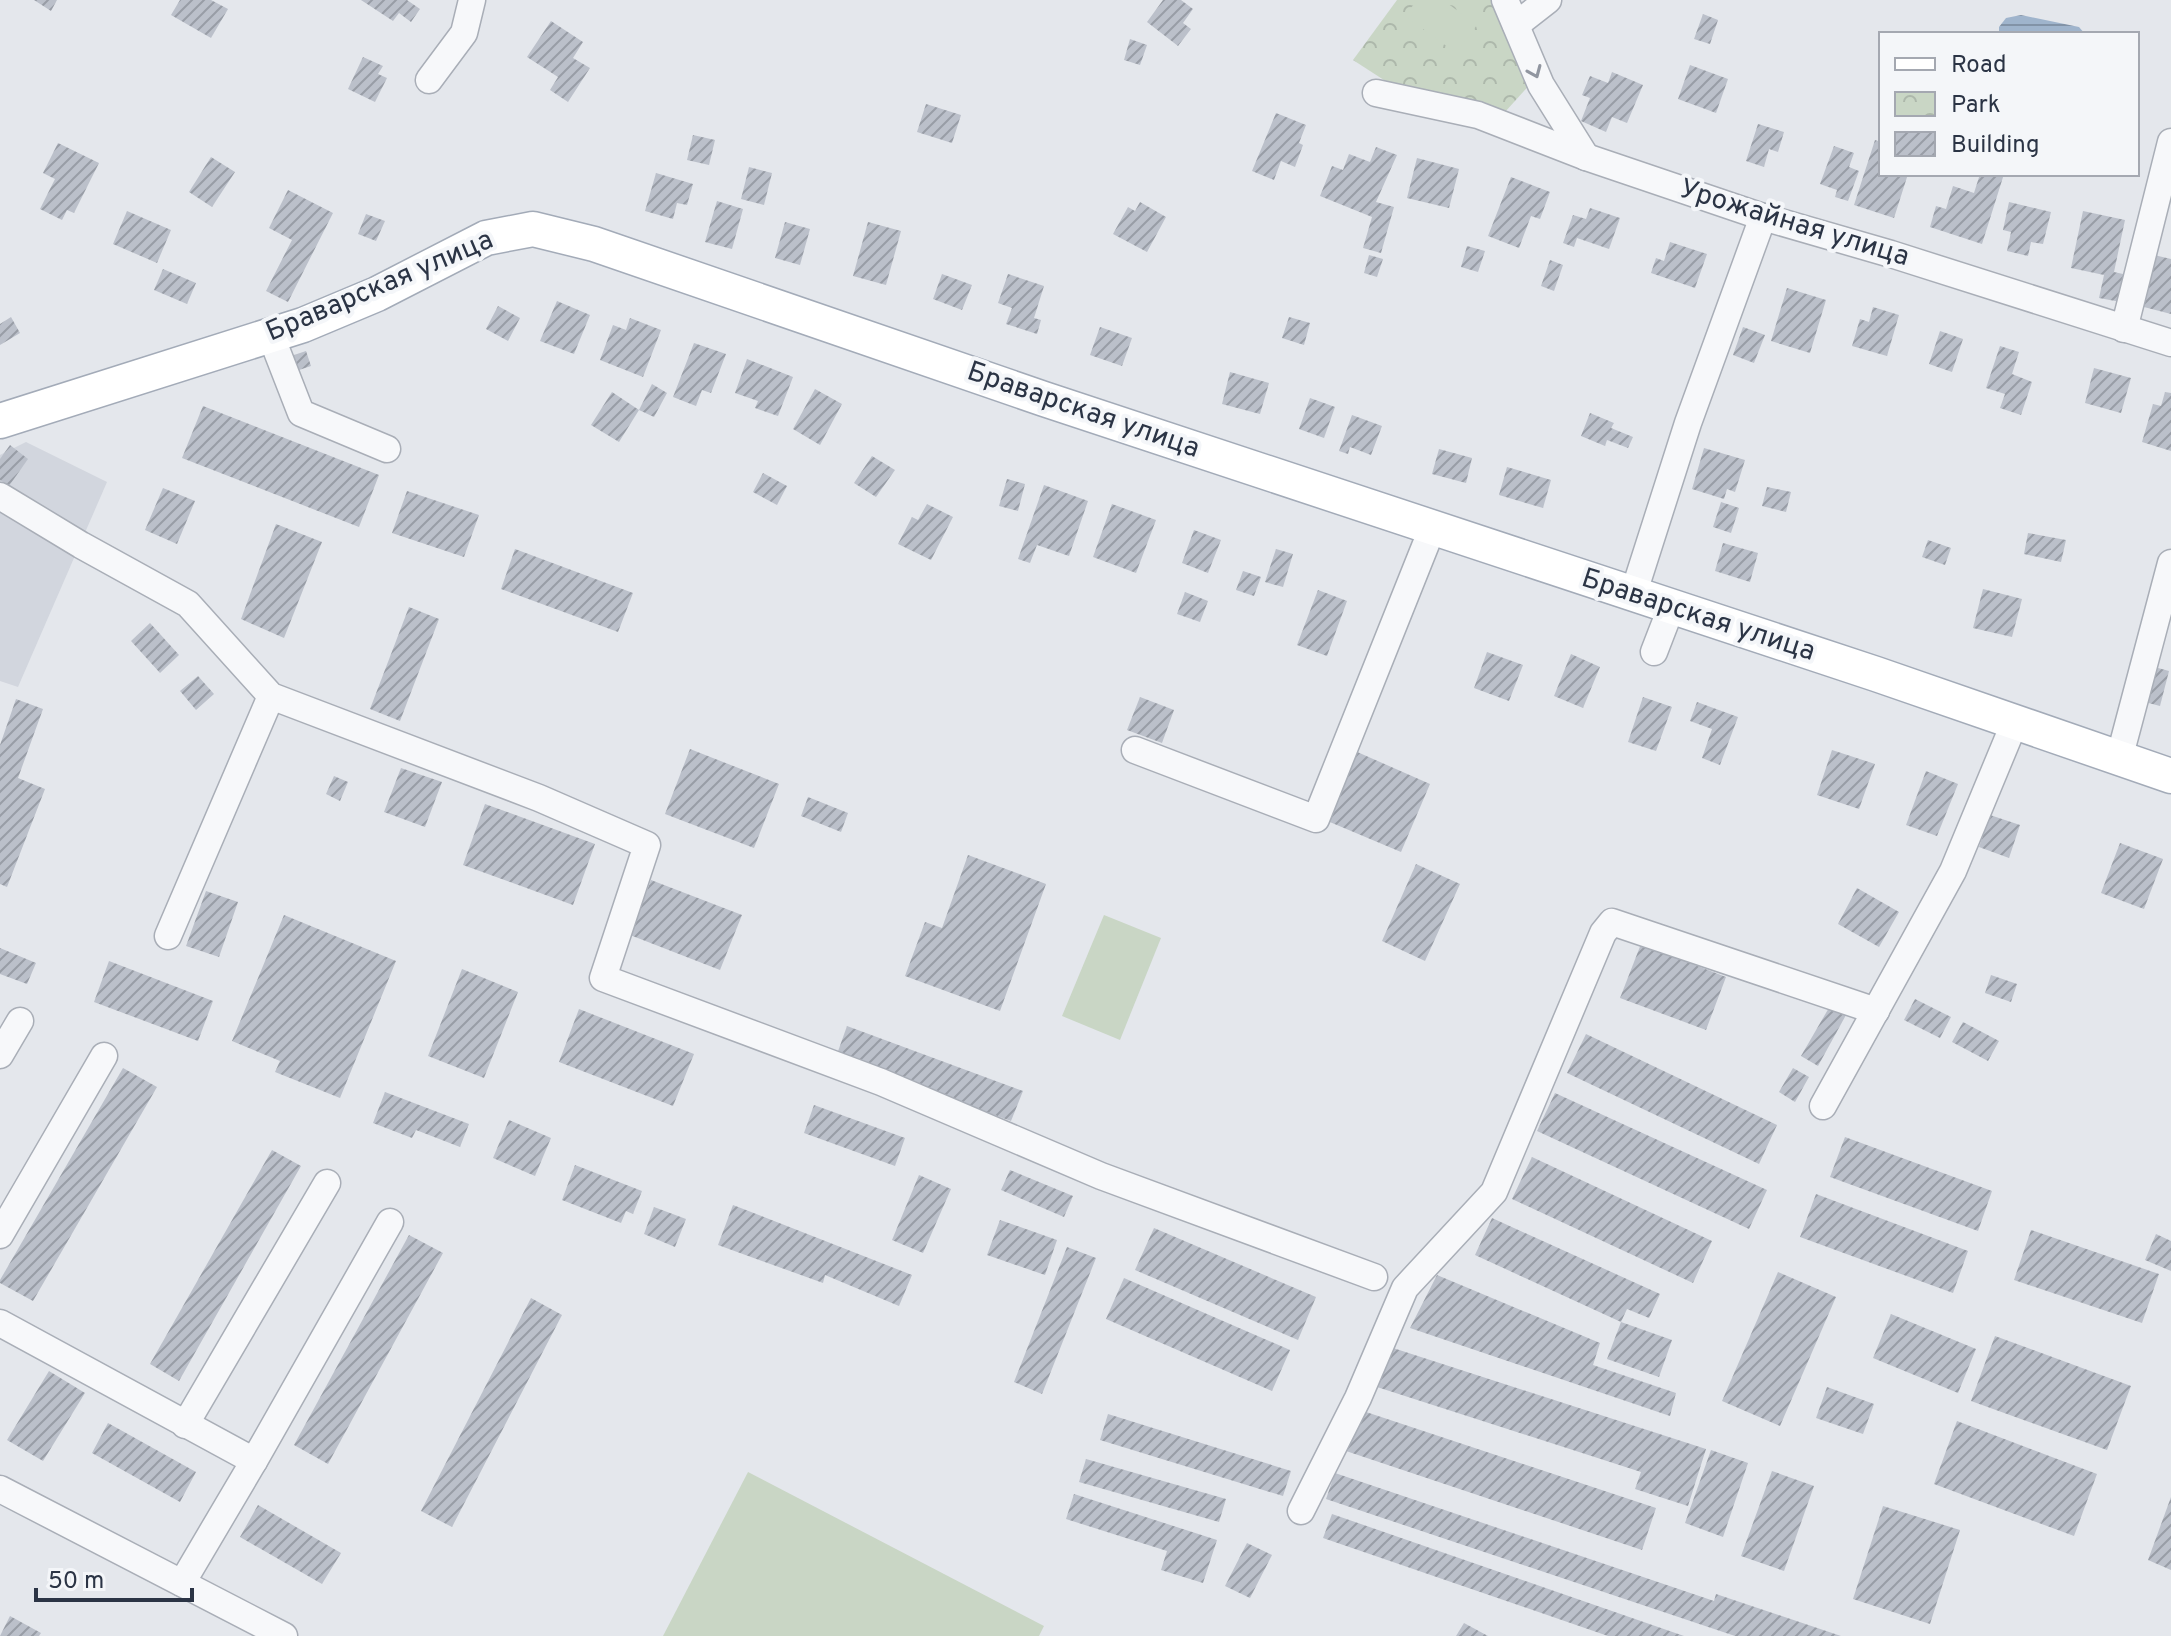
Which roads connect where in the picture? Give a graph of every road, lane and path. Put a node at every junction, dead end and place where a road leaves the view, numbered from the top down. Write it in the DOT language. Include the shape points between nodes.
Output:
graph roads {
  1 [pos="472,0"];
  2 [pos="1505,0"];
  3 [pos="1548,0"];
  4 [pos="1516,25"];
  5 [pos="429,80"];
  6 [pos="1376,93"];
  7 [pos="2171,142"];
  8 [pos="1586,157"];
  9 [pos="1763,217"];
  10 [pos="2124,329"];
  11 [pos="271,336"];
  12 [pos="2171,343"];
  13 [pos="0,421"];
  14 [pos="387,449"];
  15 [pos="0,496"];
  16 [pos="1432,529"];
  17 [pos="2171,563"];
  18 [pos="1633,595"];
  19 [pos="1671,608"];
  20 [pos="1654,652"];
  21 [pos="271,696"];
  22 [pos="2014,724"];
  23 [pos="1135,750"];
  24 [pos="2119,759"];
  25 [pos="2171,776"];
  26 [pos="168,936"];
  27 [pos="1876,1011"];
  28 [pos="20,1021"];
  29 [pos="0,1055"];
  30 [pos="104,1056"];
  31 [pos="1823,1106"];
  32 [pos="327,1183"];
  33 [pos="390,1222"];
  34 [pos="0,1235"];
  35 [pos="1374,1277"];
  36 [pos="0,1323"];
  37 [pos="185,1425"];
  38 [pos="254,1461"];
  39 [pos="4,1500"];
  40 [pos="1301,1511"];
  41 [pos="182,1583"];
  42 [pos="284,1636"];
  1 -- 5 [label="street" via="464,33"];
  2 -- 4 [label="street"];
  3 -- 4 [label="street"];
  4 -- 8 [label="street, one-way" via="1541,85"];
  6 -- 8 [label="street, Урожайная улица" via="1478,115"];
  7 -- 10 [label="street"];
  8 -- 9 [label="street, Урожайная улица"];
  9 -- 10 [label="street, Урожайная улица"];
  9 -- 18 [label="street"];
  10 -- 12 [label="street, Урожайная улица"];
  11 -- 13 [label="main road, Браварская улица"];
  11 -- 14 [label="street" via="301,413"];
  11 -- 16 [label="main road, Браварская улица" via="377,294 486,238 533,229 594,244"];
  15 -- 21 [label="street" via="188,604"];
  16 -- 18 [label="main road, Браварская улица"];
  16 -- 23 [label="street" via="1316,819"];
  17 -- 24 [label="street"];
  18 -- 19 [label="main road, Браварская улица"];
  19 -- 20 [label="street"];
  19 -- 22 [label="main road, Браварская улица"];
  21 -- 26 [label="street"];
  21 -- 35 [label="street" via="647,845 603,978 881,1082 1101,1176"];
  22 -- 24 [label="main road, Браварская улица"];
  22 -- 27 [label="street" via="1953,871"];
  24 -- 25 [label="main road, Браварская улица"];
  27 -- 31 [label="street"];
  27 -- 40 [label="street" via="1612,922 1494,1192 1405,1288"];
  28 -- 29 [label="street"];
  30 -- 34 [label="street"];
  32 -- 37 [label="street"];
  33 -- 38 [label="street"];
  36 -- 37 [label="street"];
  37 -- 38 [label="street"];
  38 -- 41 [label="street"];
  39 -- 41 [label="street"];
  41 -- 42 [label="street"];
}
